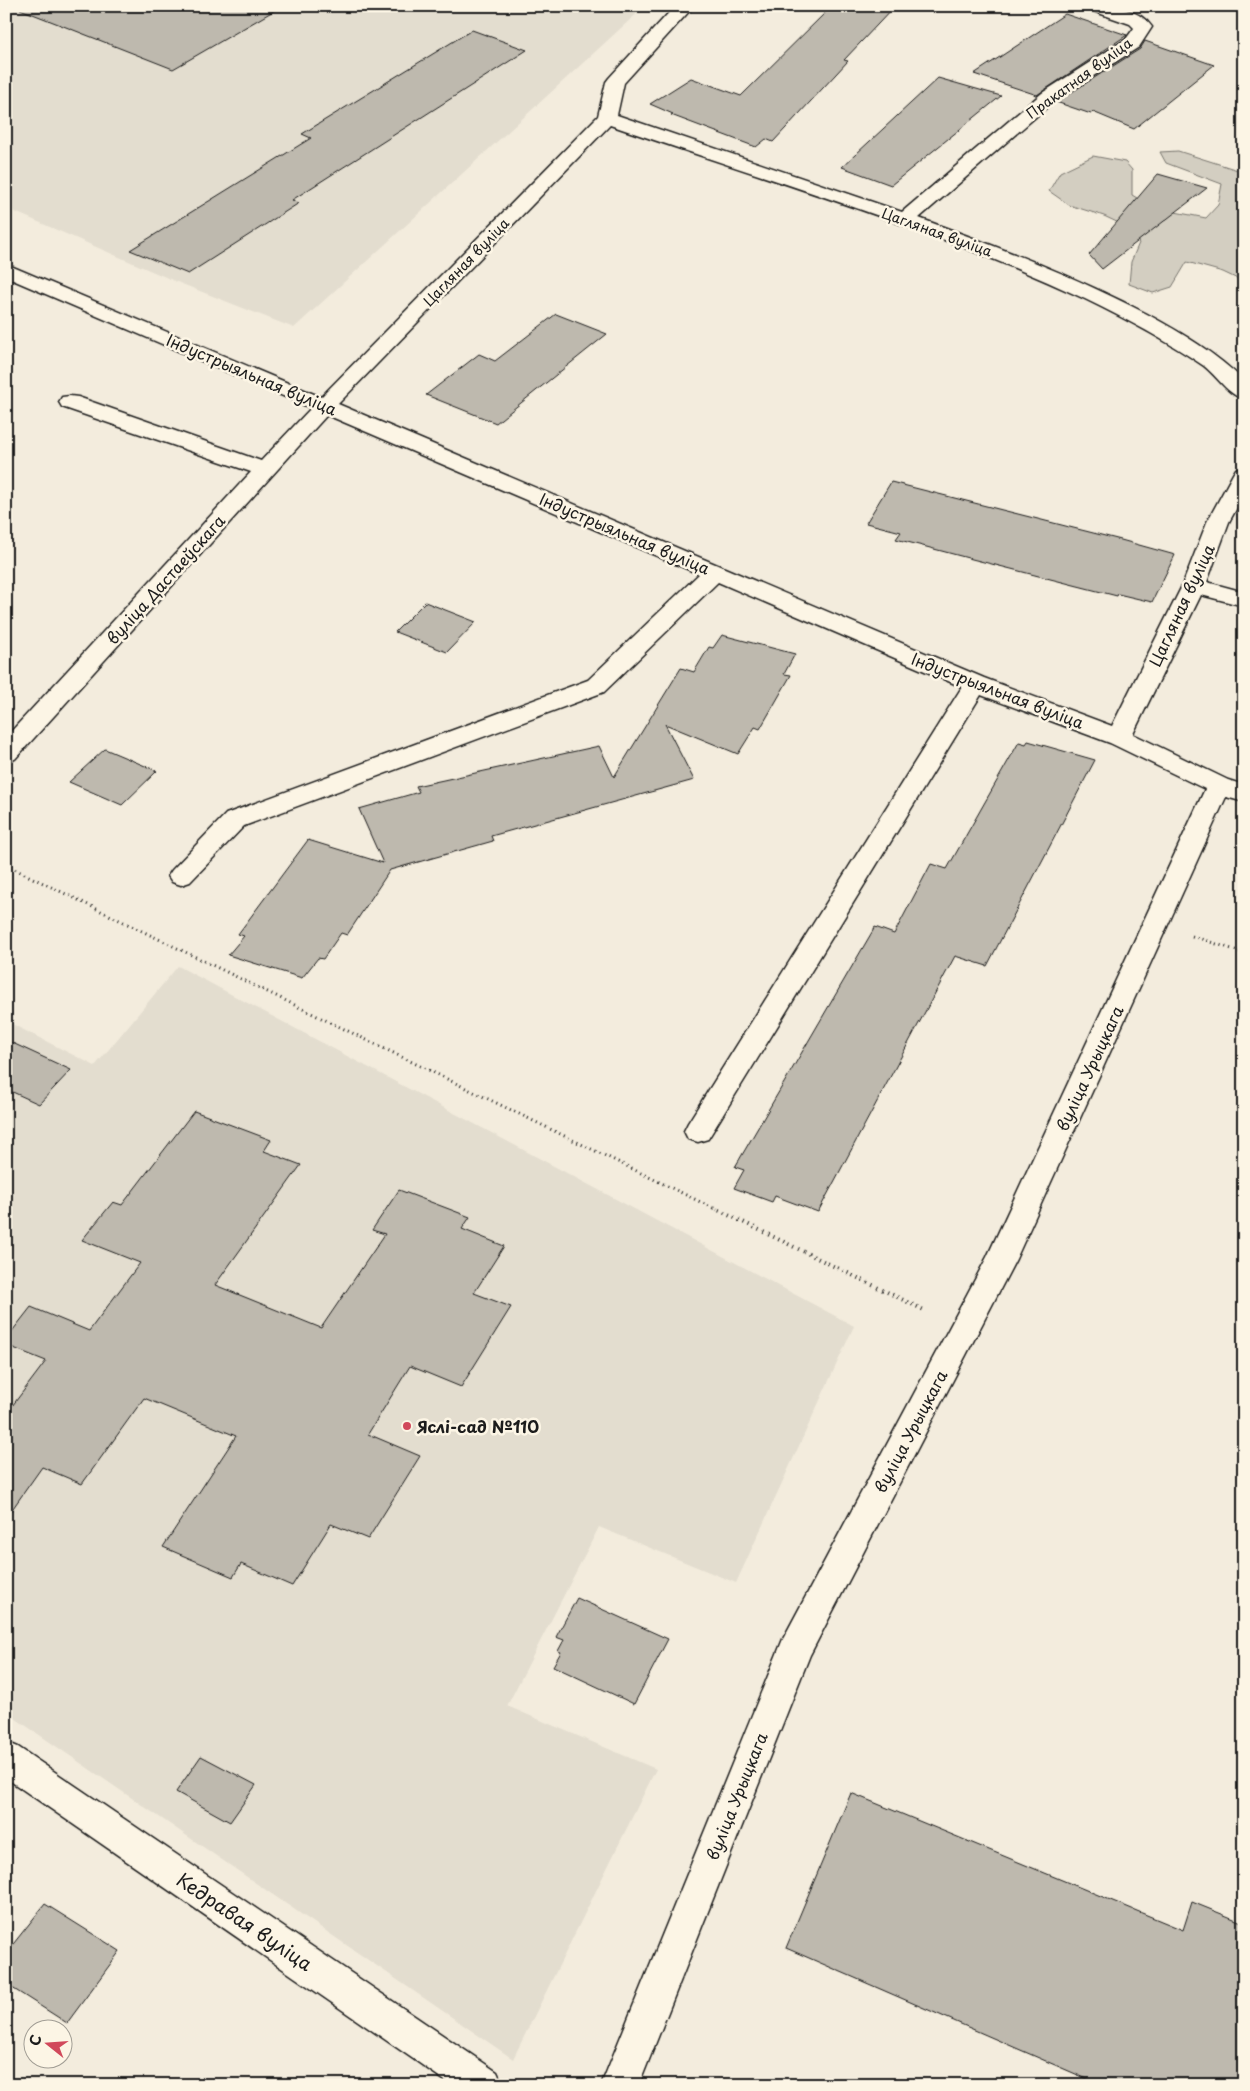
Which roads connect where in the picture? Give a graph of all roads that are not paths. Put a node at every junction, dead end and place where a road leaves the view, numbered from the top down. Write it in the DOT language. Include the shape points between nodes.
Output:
graph roads {
  1 [pos="685,6"];
  2 [pos="1096,6"];
  3 [pos="607,118"];
  4 [pos="905,220"];
  5 [pos="6,270"];
  6 [pos="1244,393"];
  7 [pos="70,402"];
  8 [pos="325,405"];
  9 [pos="265,470"];
  10 [pos="1244,474"];
  11 [pos="715,572"];
  12 [pos="1194,586"];
  13 [pos="1244,599"];
  14 [pos="976,684"];
  15 [pos="1119,737"];
  16 [pos="6,753"];
  17 [pos="1232,790"];
  18 [pos="181,876"];
  19 [pos="698,1131"];
  20 [pos="6,1758"];
  21 [pos="484,2085"];
  22 [pos="620,2085"];
  1 -- 3 [label="street" via="615,82"];
  2 -- 4 [label="street, Пракатная вуліца" via="1136,20 1143,27 1133,43 1048,97"];
  3 -- 4 [label="street, Цагляная вуліца"];
  3 -- 8 [label="street, Цагляная вуліца"];
  4 -- 6 [label="street, Цагляная вуліца" via="1035,269 1130,314 1213,363"];
  5 -- 8 [label="street, Індустрыяльная вуліца"];
  7 -- 9 [label="street"];
  8 -- 9 [label="street, вуліца Дастаеўскага"];
  8 -- 11 [label="street, Індустрыяльная вуліца"];
  9 -- 16 [label="street, вуліца Дастаеўскага"];
  10 -- 12 [label="street, Цагляная вуліца" via="1218,522"];
  11 -- 14 [label="street, Індустрыяльная вуліца"];
  11 -- 18 [label="street" via="596,686 235,820"];
  12 -- 13 [label="street"];
  12 -- 15 [label="street, Цагляная вуліца"];
  14 -- 15 [label="street, Індустрыяльная вуліца"];
  14 -- 19 [label="street"];
  15 -- 17 [label="street, Індустрыяльная вуліца"];
  17 -- 22 [label="street, вуліца Урыцкага" via="1155,924 1001,1259 795,1650"];
  20 -- 21 [label="street, Кедравая вуліца"];
}
